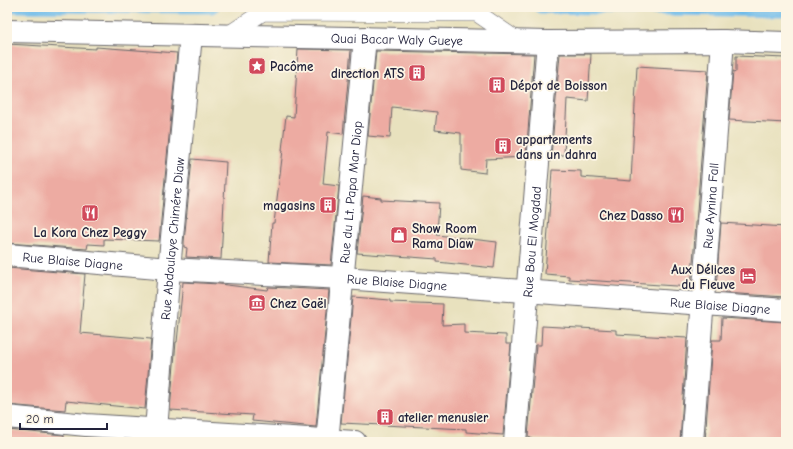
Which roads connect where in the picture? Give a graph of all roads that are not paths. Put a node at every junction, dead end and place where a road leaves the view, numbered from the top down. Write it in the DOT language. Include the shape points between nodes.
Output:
graph roads {
  1 [pos="7,31"];
  2 [pos="190,35"];
  3 [pos="228,35"];
  4 [pos="365,38"];
  5 [pos="518,41"];
  6 [pos="723,41"];
  7 [pos="548,42"];
  8 [pos="786,43"];
  9 [pos="7,255"];
  10 [pos="169,268"];
  11 [pos="343,278"];
  12 [pos="528,292"];
  13 [pos="703,304"];
  14 [pos="786,310"];
  15 [pos="7,417"];
  16 [pos="156,436"];
  17 [pos="327,441"];
  18 [pos="355,442"];
  19 [pos="515,442"];
  20 [pos="692,442"];
  1 -- 2 [label="street, Quai Bacar Waly Gueye"];
  2 -- 3 [label="street, Quai Bacar Waly Gueye"];
  2 -- 10 [label="street, Rue Abdoulaye Chimére Diaw"];
  3 -- 4 [label="street, Quai Bacar Waly Gueye"];
  3 -- 5 [label="lane" via="263,12 477,13"];
  4 -- 5 [label="street, Quai Bacar Waly Gueye"];
  4 -- 11 [label="street, Rue du Lt. Papa Mar Diop"];
  5 -- 7 [label="street, Quai Bacar Waly Gueye"];
  6 -- 7 [label="street, Quai Bacar Waly Gueye"];
  6 -- 8 [label="street, Quai Bacar Waly Gueye"];
  6 -- 13 [label="street, Rue Aynina Fall"];
  7 -- 12 [label="street, Rue Bou El Mogdad"];
  9 -- 10 [label="street, Rue Blaise Diagne"];
  10 -- 11 [label="street, Rue Blaise Diagne"];
  10 -- 16 [label="street, Rue Abdoulaye Chimére Diaw"];
  11 -- 12 [label="street, Rue Blaise Diagne"];
  11 -- 17 [label="street, Rue du Lt. Papa Mar Diop"];
  12 -- 13 [label="street, Rue Blaise Diagne"];
  12 -- 19 [label="street, Rue Bou El Mogdad"];
  13 -- 14 [label="street, Rue Blaise Diagne"];
  13 -- 20 [label="street, Rue Aynina Fall"];
  15 -- 16 [label="street" via="86,425"];
  16 -- 17 [label="street"];
  17 -- 18 [label="street"];
}
